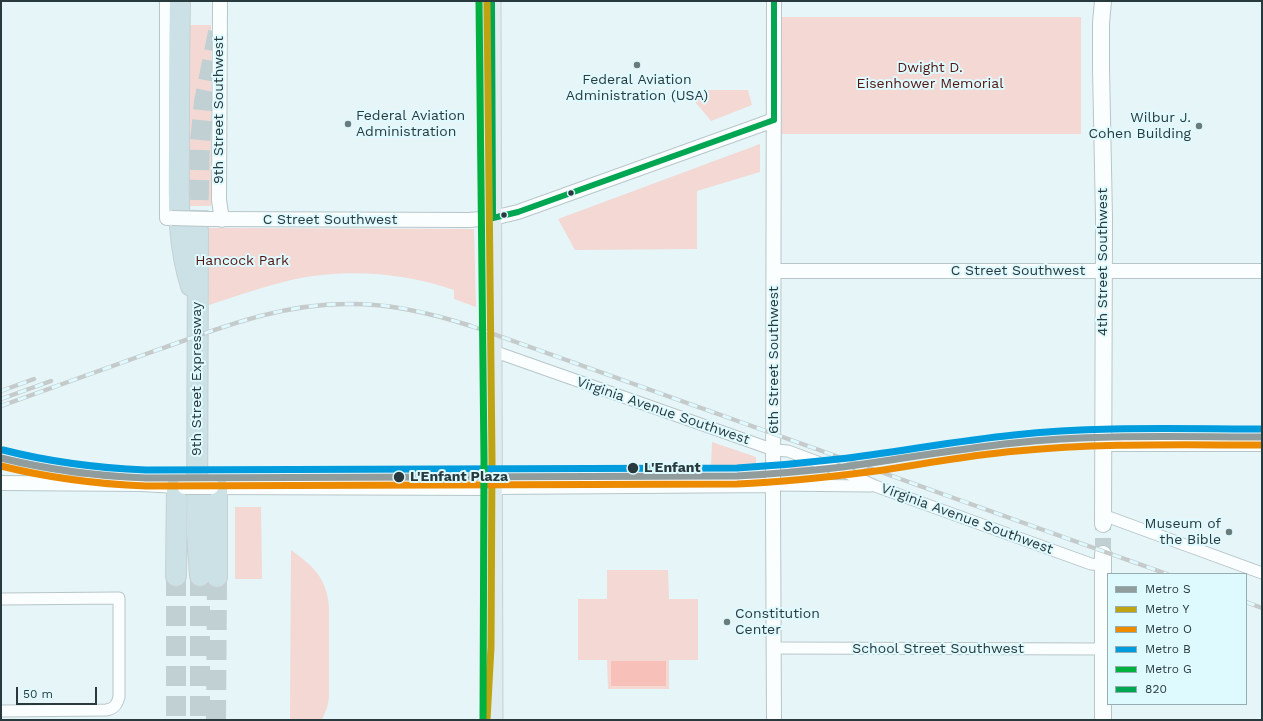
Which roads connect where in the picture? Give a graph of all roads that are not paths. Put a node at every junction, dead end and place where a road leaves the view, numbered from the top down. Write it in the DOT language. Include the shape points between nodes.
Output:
graph roads {
  1 [pos="167,1"];
  2 [pos="180,1"];
  3 [pos="220,1"];
  4 [pos="492,1"];
  5 [pos="774,1"];
  6 [pos="1103,1"];
  7 [pos="774,120"];
  8 [pos="493,218"];
  9 [pos="210,223"];
  10 [pos="774,271"];
  11 [pos="1262,271"];
  12 [pos="1104,272"];
  13 [pos="197,307"];
  14 [pos="493,350"];
  15 [pos="1104,444"];
  16 [pos="1262,444"];
  17 [pos="774,450"];
  18 [pos="1,483"];
  19 [pos="773,485"];
  20 [pos="181,486"];
  21 [pos="214,486"];
  22 [pos="874,486"];
  23 [pos="494,487"];
  24 [pos="1103,520"];
  25 [pos="1103,560"];
  26 [pos="1262,573"];
  27 [pos="197,576"];
  28 [pos="1,599"];
  29 [pos="774,648"];
  30 [pos="1103,649"];
  31 [pos="1,711"];
  32 [pos="494,720"];
  33 [pos="774,720"];
  34 [pos="1103,720"];
  1 -- 9 [label="street, C Street Southwest, bridge" via="169,218"];
  2 -- 13 [label="highway" via="180,228 186,270"];
  3 -- 9 [label="street, 9th Street Southwest" via="218,200"];
  4 -- 8 [label="main road"];
  5 -- 7 [label="street, 6th Street Southwest"];
  6 -- 12 [label="main road, 4th Street Southwest" via="1101,68"];
  7 -- 8 [label="street, C Street Southwest" via="518,212"];
  7 -- 10 [label="street, 6th Street Southwest"];
  8 -- 9 [label="street, C Street Southwest"];
  8 -- 14 [label="main road"];
  9 -- 13 [label="highway, 9th Street Expressway"];
  10 -- 12 [label="street, C Street Southwest"];
  10 -- 17 [label="street, 6th Street Southwest"];
  11 -- 12 [label="street, C Street Southwest"];
  12 -- 15 [label="main road, 4th Street Southwest"];
  13 -- 27 [label="highway, 9th Street Expressway"];
  14 -- 17 [label="street, Virginia Avenue Southwest"];
  14 -- 23 [label="main road"];
  15 -- 16 [label="street"];
  15 -- 24 [label="main road, 4th Street Southwest"];
  17 -- 19 [label="street, 6th Street Southwest"];
  17 -- 22 [label="street, Virginia Avenue Southwest" via="788,451"];
  18 -- 20 [label="street"];
  19 -- 22 [label="street"];
  19 -- 23 [label="street"];
  19 -- 29 [label="street, 6th Street Southwest"];
  20 -- 21 [label="main road, bridge"];
  20 -- 27 [label="highway"];
  21 -- 23 [label="main road"];
  21 -- 27 [label="highway"];
  22 -- 25 [label="street, Virginia Avenue Southwest" via="1091,564"];
  23 -- 32 [label="main road"];
  24 -- 26 [label="street"];
  25 -- 30 [label="main road"];
  28 -- 31 [label="street" via="119,598 120,696 114,708 106,710"];
  29 -- 30 [label="street, School Street Southwest"];
  29 -- 33 [label="street, 6th Street Southwest"];
  30 -- 34 [label="main road"];
}
